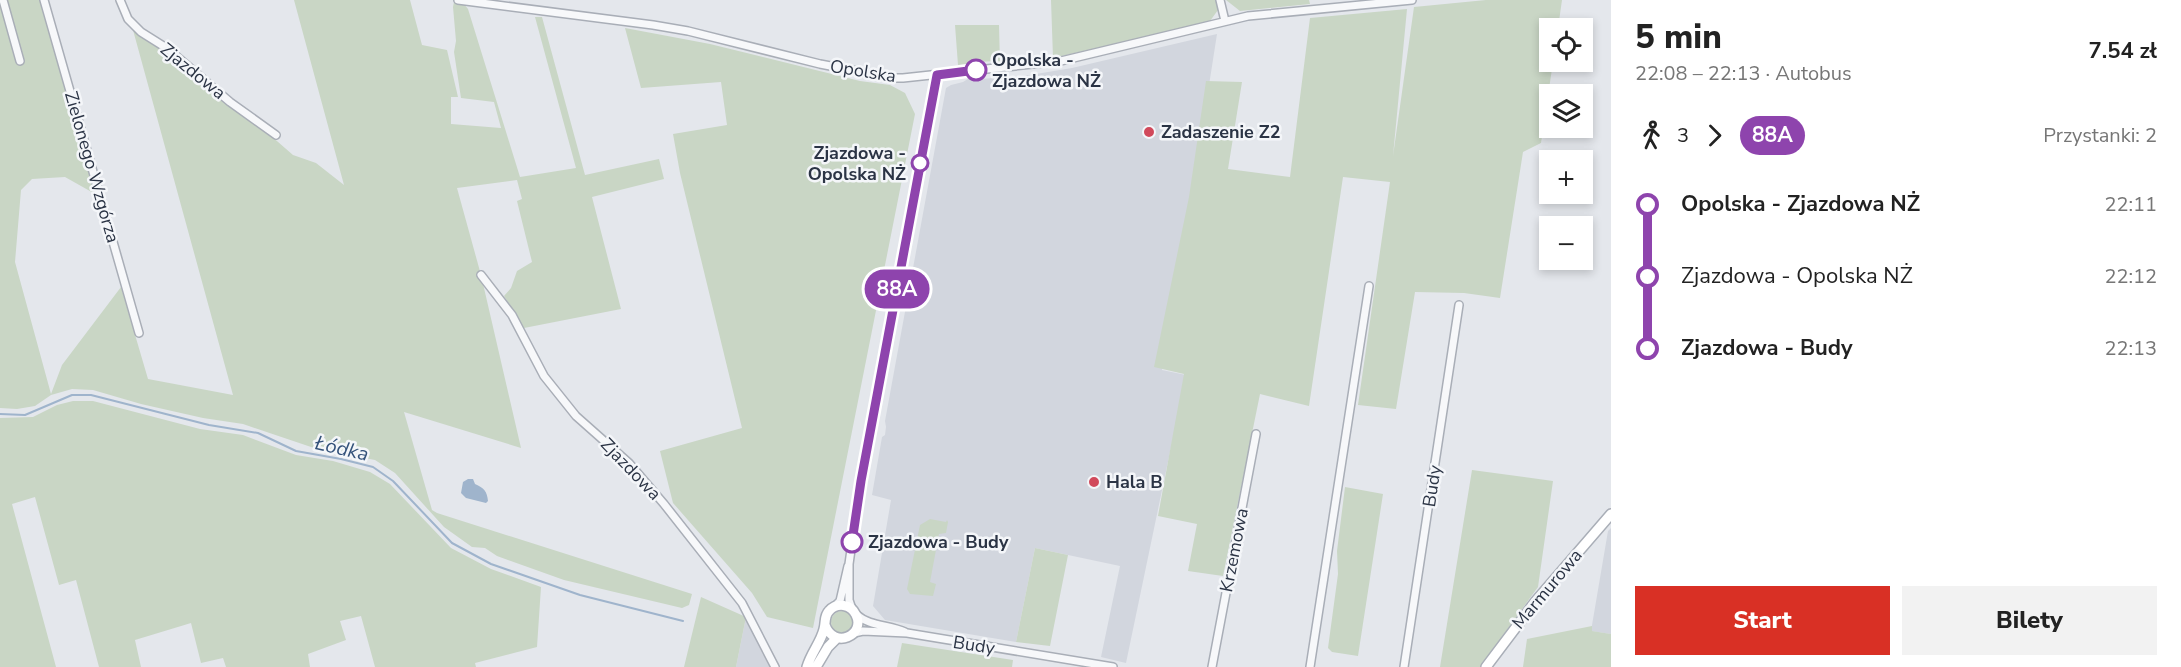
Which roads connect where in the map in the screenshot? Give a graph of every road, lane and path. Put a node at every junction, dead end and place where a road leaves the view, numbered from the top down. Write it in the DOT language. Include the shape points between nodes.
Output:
graph roads {
  1 [pos="3,0"];
  2 [pos="44,0"];
  3 [pos="120,0"];
  4 [pos="458,0"];
  5 [pos="1220,0"];
  6 [pos="1412,0"];
  7 [pos="1225,21"];
  8 [pos="20,61"];
  9 [pos="937,75"];
  10 [pos="276,135"];
  11 [pos="481,275"];
  12 [pos="1369,286"];
  13 [pos="1459,305"];
  14 [pos="139,333"];
  15 [pos="1257,434"];
  16 [pos="1611,514"];
  17 [pos="849,564"];
  18 [pos="835,607"];
  19 [pos="854,612"];
  20 [pos="825,625"];
  21 [pos="854,633"];
  22 [pos="907,633"];
  23 [pos="837,638"];
  24 [pos="776,667"];
  25 [pos="807,667"];
  26 [pos="816,667"];
  27 [pos="1113,667"];
  28 [pos="1212,667"];
  29 [pos="1310,667"];
  30 [pos="1404,667"];
  31 [pos="1486,667"];
  1 -- 8 [label="street"];
  2 -- 14 [label="street, Zielonego Wzgórza"];
  3 -- 10 [label="street, Zjazdowa" via="128,19 141,32 168,48 230,102"];
  4 -- 9 [label="street, Opolska" via="688,31 893,78"];
  5 -- 7 [label="street"];
  6 -- 7 [label="street, Opolska"];
  7 -- 9 [label="street, Opolska" via="1061,61"];
  9 -- 17 [label="street"];
  11 -- 24 [label="street, Zjazdowa" via="512,315 544,376 576,416 629,464 664,504 742,603"];
  12 -- 29 [label="street"];
  13 -- 30 [label="street, Budy"];
  15 -- 28 [label="street, Krzemowa"];
  16 -- 31 [label="street, Marmurowa"];
  17 -- 18 [label="street"];
  17 -- 19 [label="street" via="849,600"];
  18 -- 19 [label="street" via="842,605"];
  18 -- 20 [label="street" via="827,614"];
  19 -- 21 [label="street" via="858,622"];
  19 -- 22 [label="street, Budy" via="864,621"];
  20 -- 23 [label="street"];
  20 -- 25 [label="street"];
  21 -- 22 [label="street, Budy"];
  21 -- 23 [label="street"];
  22 -- 27 [label="street, Budy"];
  23 -- 26 [label="street"];
}
